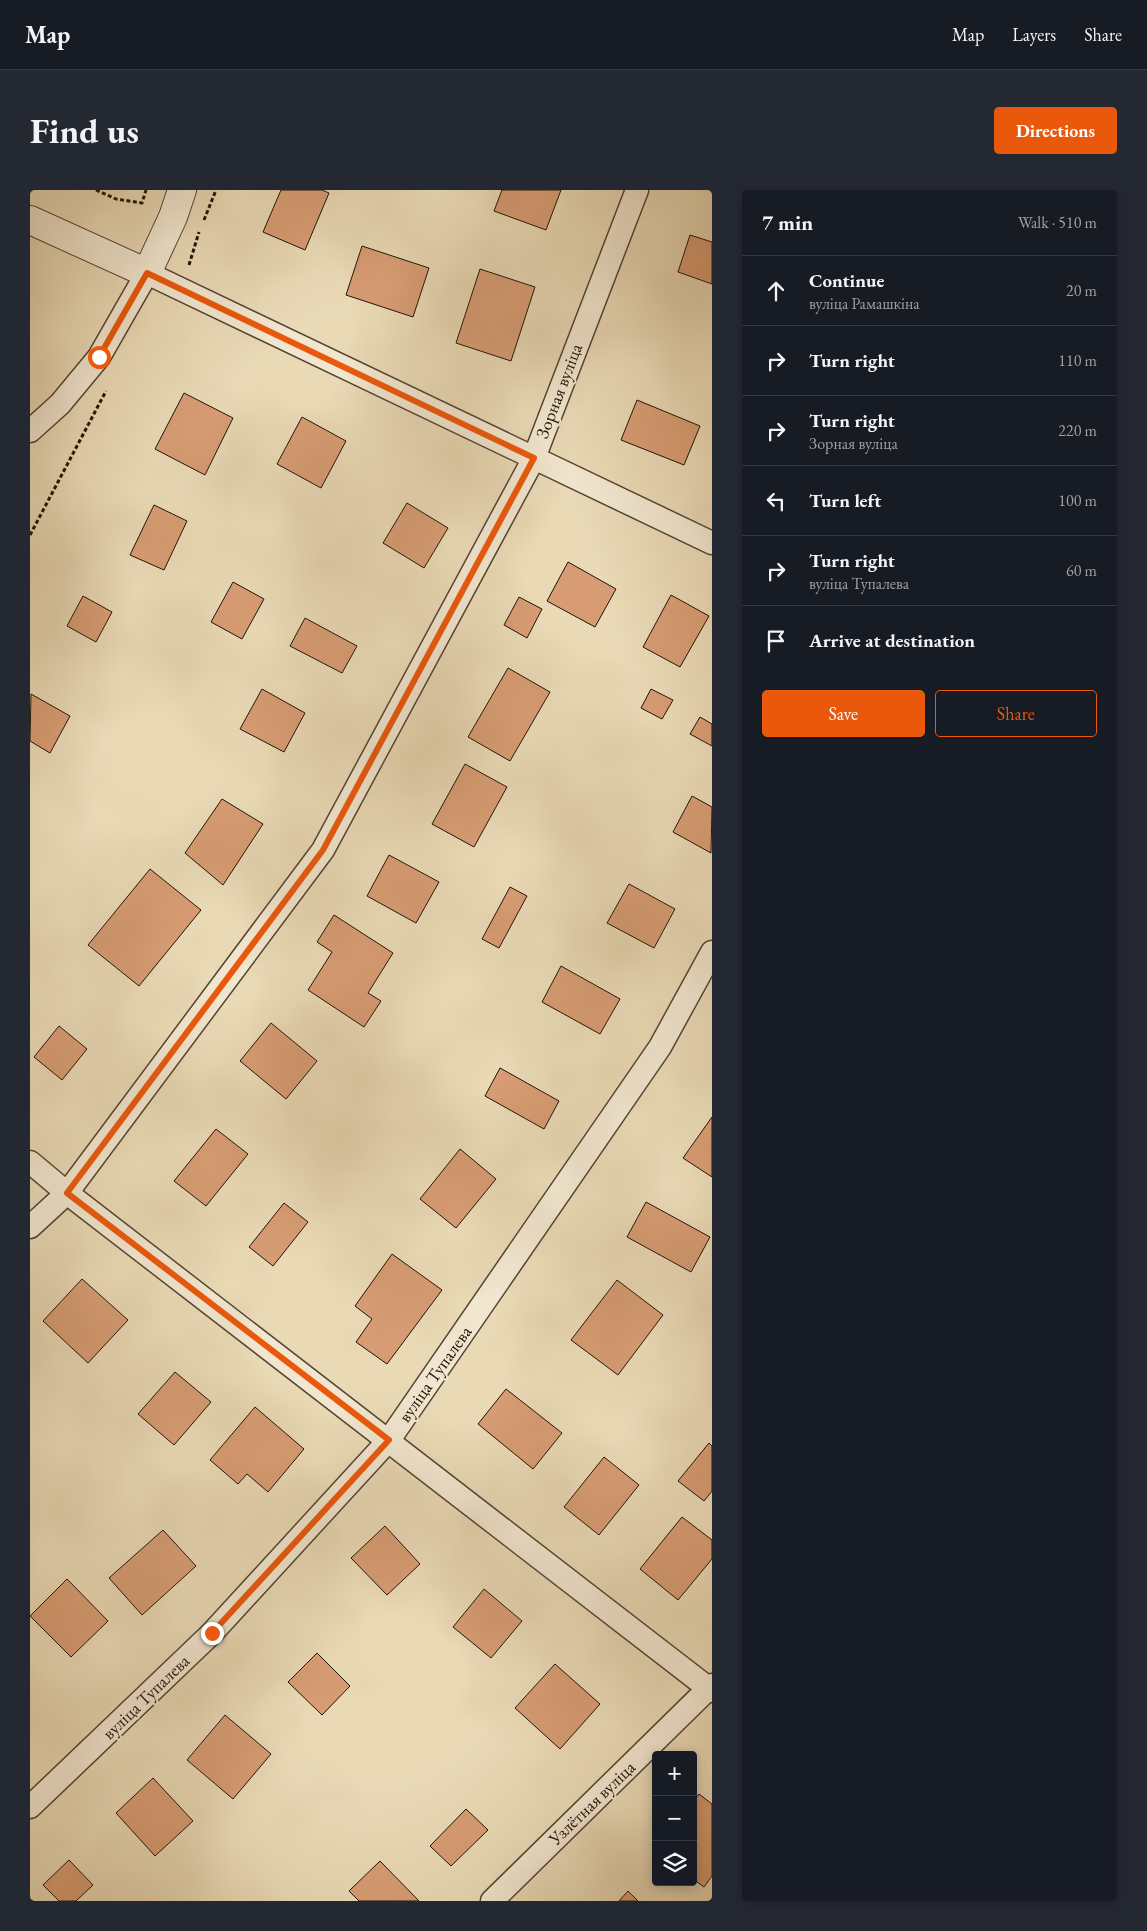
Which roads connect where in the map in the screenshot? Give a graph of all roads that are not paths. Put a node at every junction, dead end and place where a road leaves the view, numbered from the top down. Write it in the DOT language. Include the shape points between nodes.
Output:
graph roads {
  1 [pos="182,190"];
  2 [pos="637,190"];
  3 [pos="30,220"];
  4 [pos="147,273"];
  5 [pos="30,431"];
  6 [pos="534,458"];
  7 [pos="712,543"];
  8 [pos="712,952"];
  9 [pos="30,1162"];
  10 [pos="67,1193"];
  11 [pos="30,1227"];
  12 [pos="389,1440"];
  13 [pos="711,1688"];
  14 [pos="30,1807"];
  15 [pos="492,1901"];
  1 -- 4 [label="street"];
  2 -- 6 [label="street, Зорная вуліца"];
  3 -- 4 [label="street"];
  4 -- 5 [label="street" via="99,357 60,404"];
  4 -- 6 [label="street"];
  6 -- 7 [label="street"];
  6 -- 10 [label="street, Зорная вуліца" via="323,850"];
  8 -- 12 [label="street, вуліца Тупалева" via="660,1047"];
  9 -- 10 [label="street"];
  10 -- 11 [label="street, Зорная вуліца"];
  10 -- 12 [label="street"];
  12 -- 13 [label="street"];
  12 -- 14 [label="street, вуліца Тупалева" via="212,1633"];
  13 -- 15 [label="street, Узлётная вуліца"];
}
